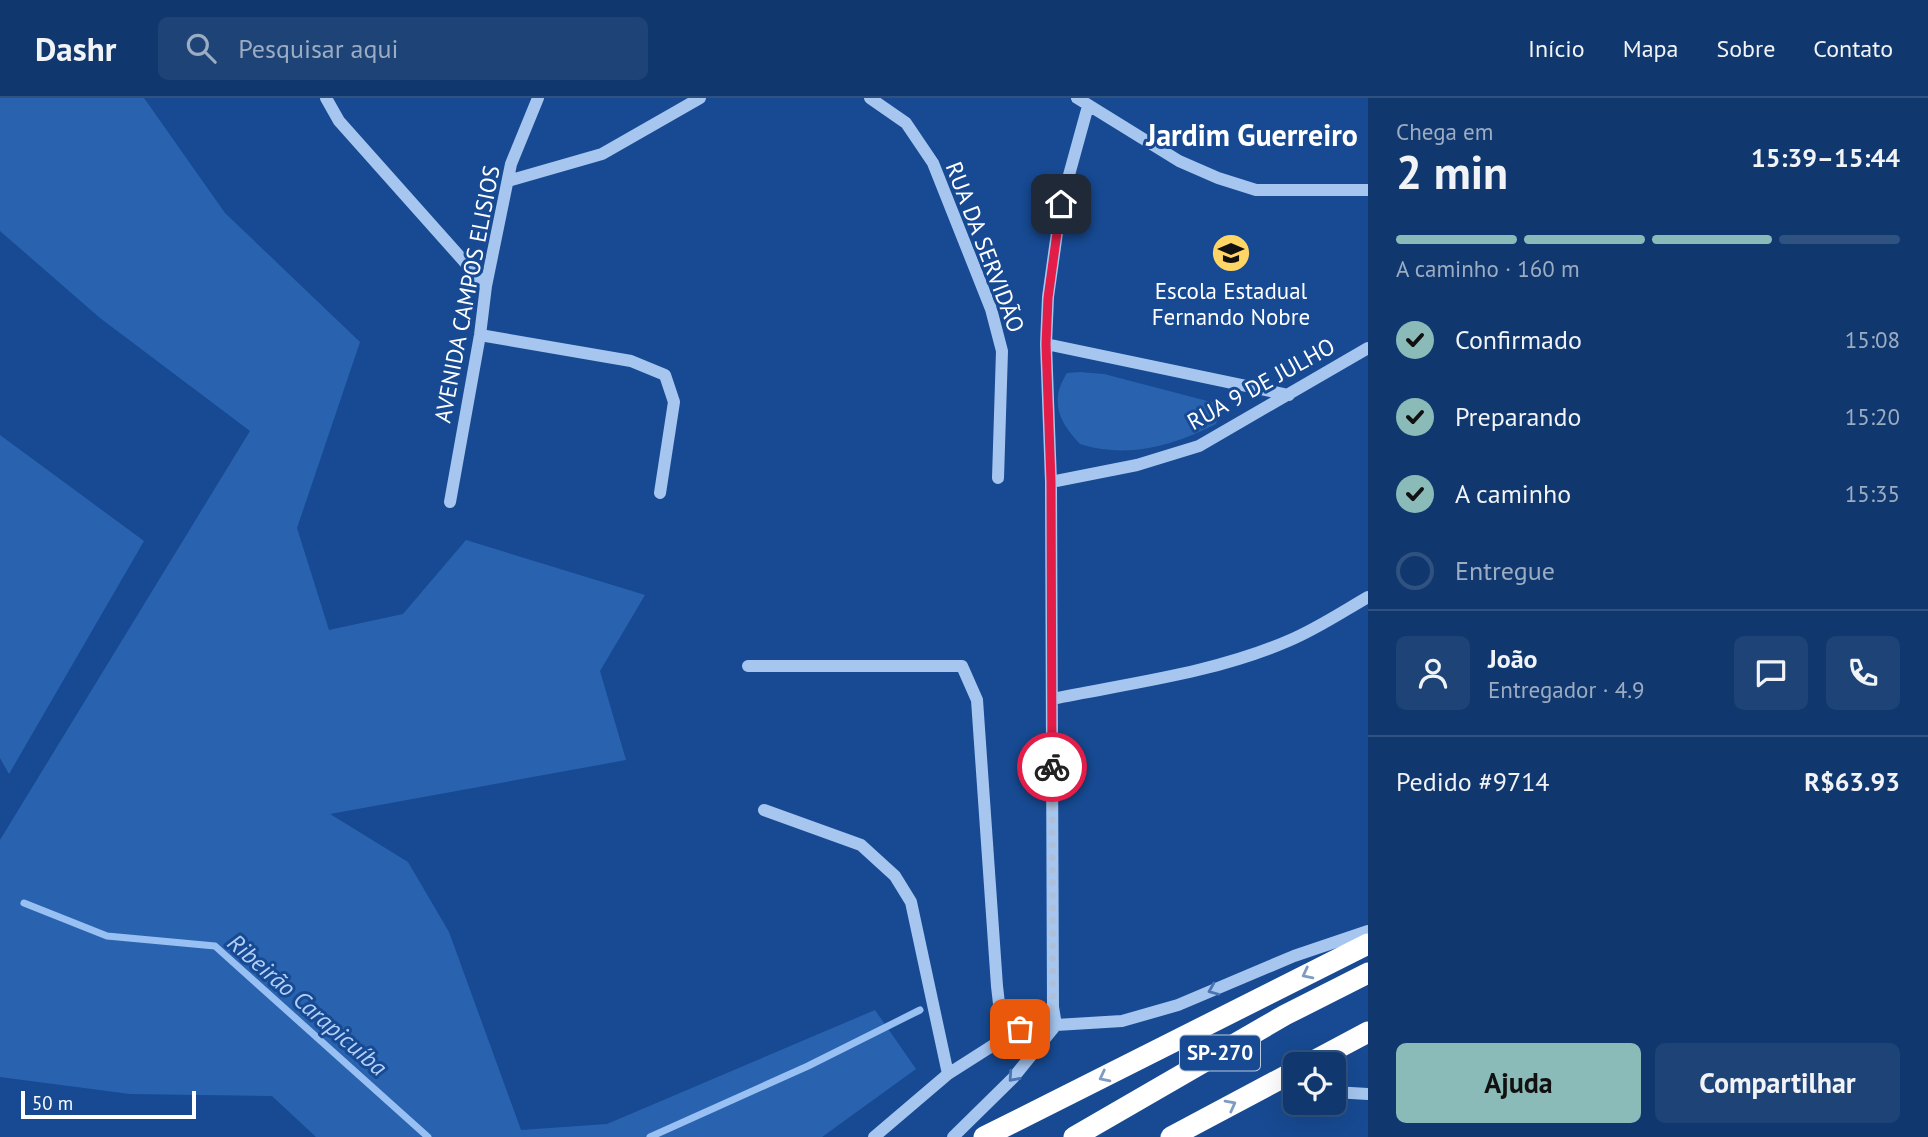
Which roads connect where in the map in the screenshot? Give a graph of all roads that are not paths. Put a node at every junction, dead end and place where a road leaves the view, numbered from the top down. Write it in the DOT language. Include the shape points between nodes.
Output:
graph roads {
  1 [pos="326,98"];
  2 [pos="538,98"];
  3 [pos="700,98"];
  4 [pos="870,98"];
  5 [pos="1077,98"];
  6 [pos="1088,106"];
  7 [pos="508,181"];
  8 [pos="1368,190"];
  9 [pos="486,286"];
  10 [pos="480,335"];
  11 [pos="1046,344"];
  12 [pos="1368,348"];
  13 [pos="1289,395"];
  14 [pos="998,478"];
  15 [pos="1051,482"];
  16 [pos="660,493"];
  17 [pos="450,502"];
  18 [pos="1368,597"];
  19 [pos="748,666"];
  20 [pos="1052,699"];
  21 [pos="764,810"];
  22 [pos="1368,931"];
  23 [pos="1368,944"];
  24 [pos="1368,973"];
  25 [pos="1053,1007"];
  26 [pos="1056,1025"];
  27 [pos="1368,1032"];
  28 [pos="1003,1039"];
  29 [pos="1330,1052"];
  30 [pos="948,1074"];
  31 [pos="1283,1081"];
  32 [pos="1346,1093"];
  33 [pos="1368,1094"];
  34 [pos="1186,1131"];
  35 [pos="874,1137"];
  36 [pos="953,1137"];
  37 [pos="984,1137"];
  38 [pos="1074,1137"];
  39 [pos="1171,1137"];
  1 -- 9 [label="street" via="339,121"];
  2 -- 7 [label="street, AVENIDA CAMPOS ELISIOS"];
  3 -- 7 [label="street" via="603,154"];
  4 -- 14 [label="street, RUA DA SERVIDÃO" via="906,123 933,163 991,309 1002,351"];
  5 -- 6 [label="street"];
  6 -- 8 [label="street" via="1179,161 1256,190"];
  6 -- 11 [label="street" via="1061,204"];
  7 -- 9 [label="street, AVENIDA CAMPOS ELISIOS"];
  9 -- 10 [label="street, AVENIDA CAMPOS ELISIOS"];
  10 -- 16 [label="street" via="631,361 665,375 674,402"];
  10 -- 17 [label="street, AVENIDA CAMPOS ELISIOS"];
  11 -- 13 [label="street"];
  11 -- 15 [label="street"];
  12 -- 13 [label="street, RUA 9 DE JULHO"];
  13 -- 15 [label="street, RUA 9 DE JULHO" via="1199,446 1137,465"];
  15 -- 20 [label="street"];
  18 -- 20 [label="street" via="1289,641 1242,658"];
  19 -- 28 [label="street" via="962,666 977,700"];
  20 -- 25 [label="street"];
  21 -- 30 [label="street" via="861,845 895,876 911,902"];
  22 -- 26 [label="street, one-way" via="1167,1008 1122,1021"];
  23 -- 37 [label="highway, one-way"];
  24 -- 38 [label="highway, SP-270" via="1285,1015"];
  25 -- 26 [label="street"];
  25 -- 28 [label="street"];
  26 -- 36 [label="street, one-way" via="1013,1078"];
  27 -- 29 [label="highway"];
  28 -- 30 [label="street"];
  30 -- 35 [label="street"];
  34 -- 31 [label="highway, SP-270, one-way"];
  32 -- 33 [label="street"];
  34 -- 39 [label="highway, SP-270"];
}
